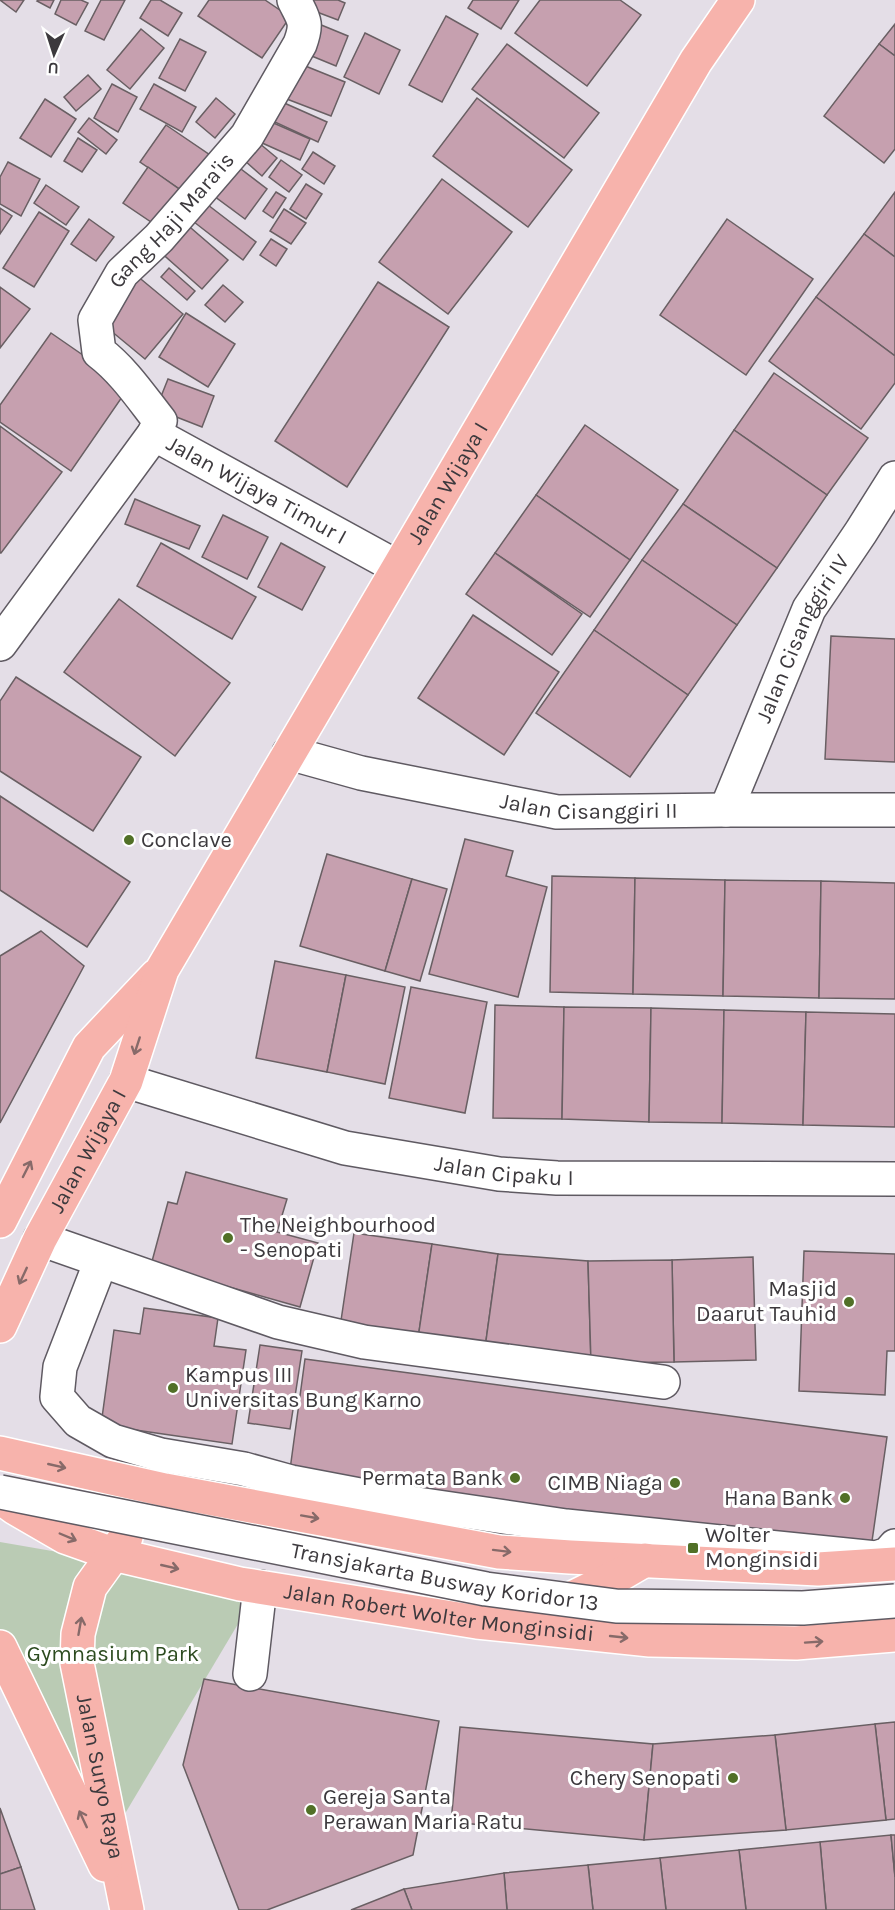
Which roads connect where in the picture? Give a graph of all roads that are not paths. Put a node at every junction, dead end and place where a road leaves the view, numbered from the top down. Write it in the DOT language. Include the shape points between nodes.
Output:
graph roads {
  1 [pos="294,0"];
  2 [pos="738,0"];
  3 [pos="154,434"];
  4 [pos="895,478"];
  5 [pos="397,567"];
  6 [pos="0,644"];
  7 [pos="289,753"];
  8 [pos="726,810"];
  9 [pos="895,810"];
  10 [pos="162,970"];
  11 [pos="126,1081"];
  12 [pos="895,1179"];
  13 [pos="0,1221"];
  14 [pos="40,1239"];
  15 [pos="101,1261"];
  16 [pos="0,1326"];
  17 [pos="663,1382"];
  18 [pos="0,1453"];
  19 [pos="270,1476"];
  20 [pos="165,1490"];
  21 [pos="0,1495"];
  22 [pos="262,1508"];
  23 [pos="575,1542"];
  24 [pos="895,1546"];
  25 [pos="113,1554"];
  26 [pos="645,1560"];
  27 [pos="895,1564"];
  28 [pos="818,1569"];
  29 [pos="260,1587"];
  30 [pos="895,1601"];
  31 [pos="895,1608"];
  32 [pos="477,1622"];
  33 [pos="895,1635"];
  34 [pos="0,1647"];
  35 [pos="250,1674"];
  36 [pos="127,1910"];
  1 -- 3 [label="street, Gang Haji Mara'is" via="305,23 304,33 247,136 159,238 122,273 95,321 99,352 134,386 160,421"];
  2 -- 5 [label="main road, Jalan Wijaya I" via="696,61"];
  3 -- 5 [label="street, Jalan Wijaya Timur I"];
  3 -- 6 [label="street, Jalan Wijaya Timur I"];
  4 -- 8 [label="street, Jalan Cisanggiri IV" via="809,609"];
  5 -- 7 [label="main road, Jalan Wijaya I"];
  7 -- 8 [label="street, Jalan Cisanggiri II" via="361,773 557,812"];
  7 -- 10 [label="main road, Jalan Wijaya I"];
  8 -- 9 [label="street, Jalan Cisanggiri II"];
  10 -- 11 [label="main road, Jalan Wijaya I, one-way"];
  13 -- 10 [label="main road, Jalan Wijaya I, one-way" via="89,1047"];
  11 -- 12 [label="street, Jalan Cipaku I" via="345,1148 500,1174 557,1178"];
  11 -- 14 [label="main road, Jalan Wijaya I"];
  14 -- 15 [label="street"];
  14 -- 16 [label="main road, Jalan Wijaya I, one-way"];
  15 -- 17 [label="street" via="278,1322 364,1342"];
  15 -- 19 [label="street" via="60,1366 57,1397 78,1421 112,1441 161,1455"];
  18 -- 20 [label="main road, one-way"];
  19 -- 22 [label="street"];
  19 -- 23 [label="street"];
  20 -- 22 [label="main road"];
  20 -- 25 [label="main road, Jalan Suryo Raya"];
  21 -- 25 [label="main road, Jalan Robert Wolter Monginsidi, one-way" via="65,1537"];
  21 -- 30 [label="street, Transjakarta Busway Koridor 13, bridge" via="486,1589 616,1606 803,1608"];
  22 -- 23 [label="main road, one-way" via="499,1551"];
  23 -- 24 [label="street" via="876,1558 888,1554"];
  23 -- 26 [label="main road"];
  25 -- 29 [label="main road, Jalan Robert Wolter Monginsidi, one-way"];
  36 -- 25 [label="main road, Jalan Suryo Raya, one-way" via="77,1663 78,1634 90,1587"];
  26 -- 28 [label="main road"];
  26 -- 32 [label="main road" via="543,1611"];
  27 -- 28 [label="main road"];
  28 -- 31 [label="main road" via="853,1582"];
  29 -- 32 [label="main road, Jalan Robert Wolter Monginsidi"];
  29 -- 35 [label="street"];
  32 -- 33 [label="main road, Jalan Robert Wolter Monginsidi, one-way" via="650,1640 796,1643"];
  36 -- 34 [label="main road, Jalan Suryo Raya, one-way"];
}
